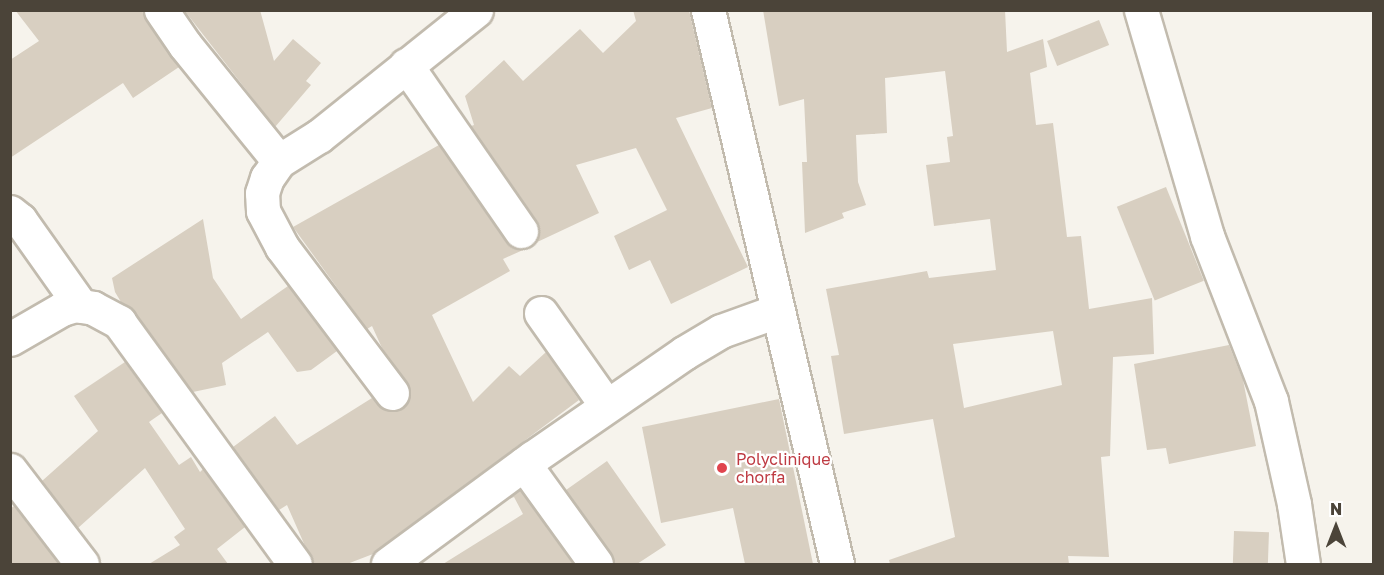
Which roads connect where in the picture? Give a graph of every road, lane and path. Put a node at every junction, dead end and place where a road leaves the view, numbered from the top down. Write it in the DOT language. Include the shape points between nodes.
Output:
graph roads {
  1 [pos="161,10"];
  2 [pos="476,10"];
  3 [pos="708,10"];
  4 [pos="1141,10"];
  5 [pos="406,65"];
  6 [pos="279,162"];
  7 [pos="10,212"];
  8 [pos="521,231"];
  9 [pos="81,306"];
  10 [pos="777,310"];
  11 [pos="541,313"];
  12 [pos="10,339"];
  13 [pos="392,393"];
  14 [pos="606,405"];
  15 [pos="524,464"];
  16 [pos="10,470"];
  17 [pos="82,564"];
  18 [pos="296,564"];
  19 [pos="388,564"];
  20 [pos="596,564"];
  21 [pos="837,564"];
  22 [pos="1303,564"];
  1 -- 6 [label="street"];
  2 -- 5 [label="street"];
  3 -- 10 [label="street"];
  4 -- 22 [label="street" via="1207,236 1271,401"];
  5 -- 6 [label="street" via="319,136"];
  5 -- 8 [label="street"];
  6 -- 13 [label="street" via="267,178 262,211 271,229"];
  7 -- 9 [label="street" via="20,220"];
  9 -- 12 [label="street" via="62,309"];
  9 -- 18 [label="street" via="119,322"];
  10 -- 14 [label="street" via="721,331"];
  10 -- 21 [label="street"];
  11 -- 14 [label="street"];
  14 -- 15 [label="street"];
  15 -- 19 [label="street"];
  15 -- 20 [label="street"];
  16 -- 17 [label="street"];
}
